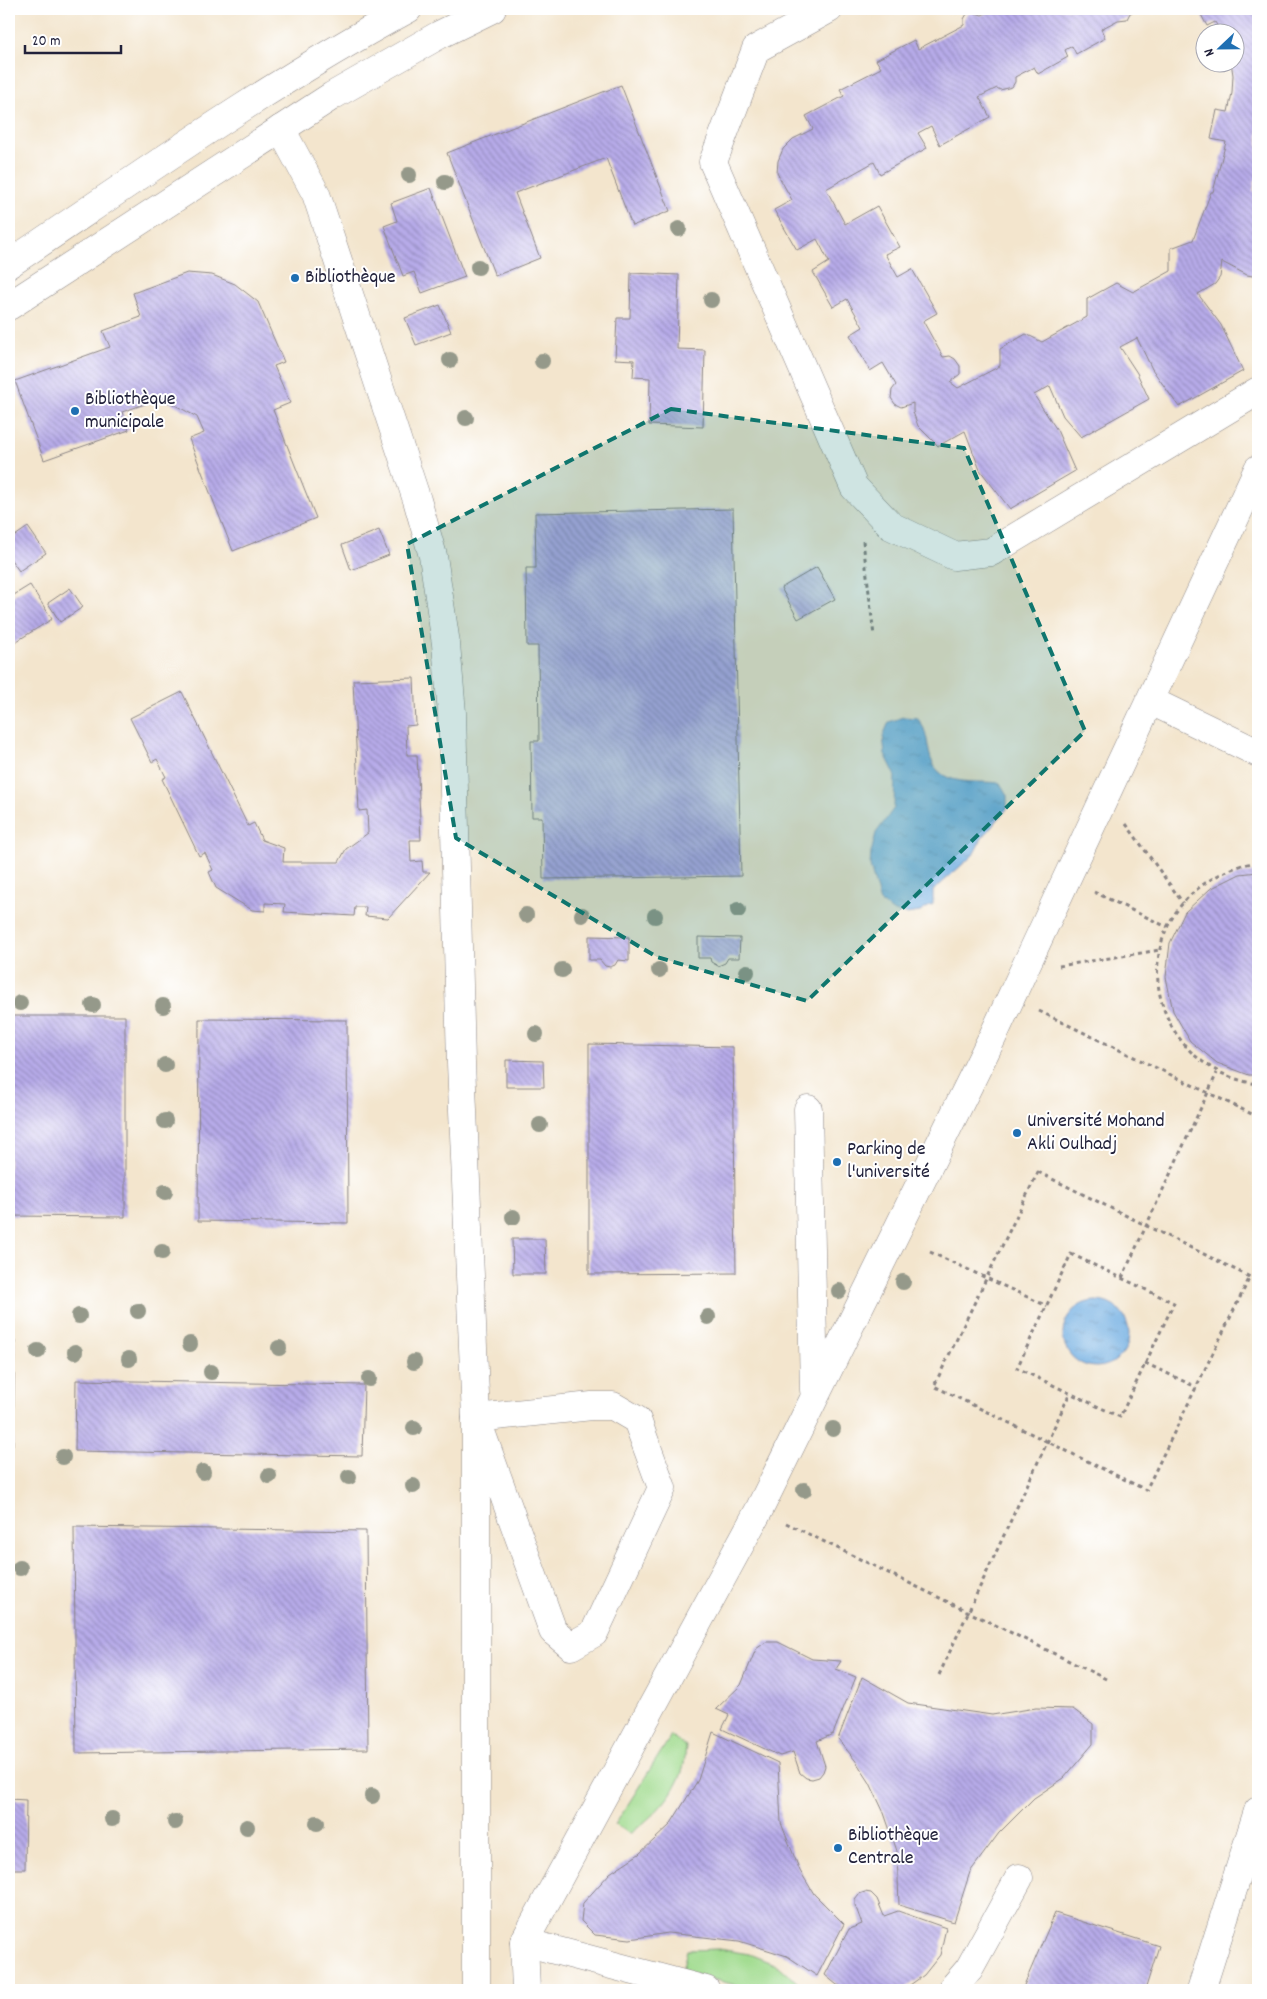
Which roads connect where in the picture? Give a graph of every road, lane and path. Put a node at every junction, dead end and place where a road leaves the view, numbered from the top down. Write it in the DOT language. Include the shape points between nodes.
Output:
graph roads {
  1 [pos="408,9"];
  2 [pos="492,9"];
  3 [pos="829,9"];
  4 [pos="281,129"];
  5 [pos="9,264"];
  6 [pos="9,306"];
  7 [pos="1258,391"];
  8 [pos="1258,469"];
  9 [pos="862,533"];
  10 [pos="874,636"];
  11 [pos="1151,701"];
  12 [pos="1258,753"];
  13 [pos="1106,796"];
  14 [pos="1258,863"];
  15 [pos="1067,879"];
  16 [pos="1183,903"];
  17 [pos="1168,927"];
  18 [pos="1160,950"];
  19 [pos="1023,972"];
  20 [pos="1042,1002"];
  21 [pos="1217,1073"];
  22 [pos="1258,1084"];
  23 [pos="1207,1093"];
  24 [pos="808,1109"];
  25 [pos="1258,1117"];
  26 [pos="1146,1225"];
  27 [pos="930,1252"];
  28 [pos="986,1278"];
  29 [pos="1122,1278"];
  30 [pos="1047,1306"];
  31 [pos="1145,1363"];
  32 [pos="1196,1387"];
  33 [pos="1070,1393"];
  34 [pos="814,1394"];
  35 [pos="476,1418"];
  36 [pos="1047,1442"];
  37 [pos="759,1510"];
  38 [pos="968,1614"];
  39 [pos="939,1675"];
  40 [pos="1106,1679"];
  41 [pos="1258,1811"];
  42 [pos="1019,1878"];
  43 [pos="524,1942"];
  44 [pos="476,1990"];
  45 [pos="526,1990"];
  46 [pos="706,1990"];
  47 [pos="951,1990"];
  48 [pos="1201,1990"];
  1 -- 5 [label="street" via="254,99"];
  2 -- 4 [label="street" via="431,39"];
  3 -- 7 [label="street" via="756,48 712,162 854,486 891,526 954,556 991,552"];
  4 -- 6 [label="street"];
  4 -- 35 [label="street" via="316,194 433,556 452,713 461,1063"];
  8 -- 11 [label="street"];
  9 -- 10 [label="path"];
  11 -- 12 [label="street"];
  11 -- 13 [label="street"];
  13 -- 15 [label="street"];
  13 -- 16 [label="path"];
  14 -- 16 [label="path" via="1226,871 1202,884"];
  15 -- 17 [label="path"];
  15 -- 19 [label="street"];
  16 -- 17 [label="path"];
  17 -- 18 [label="path"];
  18 -- 19 [label="path"];
  18 -- 21 [label="path" via="1160,998 1168,1021 1180,1042"];
  19 -- 34 [label="street"];
  20 -- 23 [label="path" via="1038,1012"];
  21 -- 22 [label="path"];
  21 -- 23 [label="path"];
  23 -- 25 [label="path"];
  23 -- 26 [label="path"];
  24 -- 34 [label="street"];
  26 -- 28 [label="path" via="1038,1172"];
  26 -- 29 [label="path"];
  26 -- 32 [label="path" via="1250,1277"];
  27 -- 28 [label="path"];
  28 -- 30 [label="path"];
  28 -- 36 [label="path" via="934,1386"];
  29 -- 30 [label="path" via="1071,1254"];
  29 -- 31 [label="path" via="1174,1303"];
  30 -- 33 [label="path" via="1017,1368"];
  31 -- 32 [label="path"];
  31 -- 33 [label="path" via="1120,1417"];
  32 -- 36 [label="path" via="1146,1490"];
  33 -- 36 [label="path"];
  34 -- 37 [label="street"];
  35 -- 35 [label="street" via="613,1406 637,1420 662,1488 594,1633 571,1646 553,1631"];
  35 -- 44 [label="street"];
  36 -- 38 [label="path"];
  37 -- 38 [label="path"];
  37 -- 43 [label="street"];
  38 -- 39 [label="path"];
  38 -- 40 [label="path"];
  41 -- 48 [label="street"];
  42 -- 47 [label="street" via="969,1969"];
  43 -- 45 [label="street"];
  43 -- 46 [label="street"];
}
